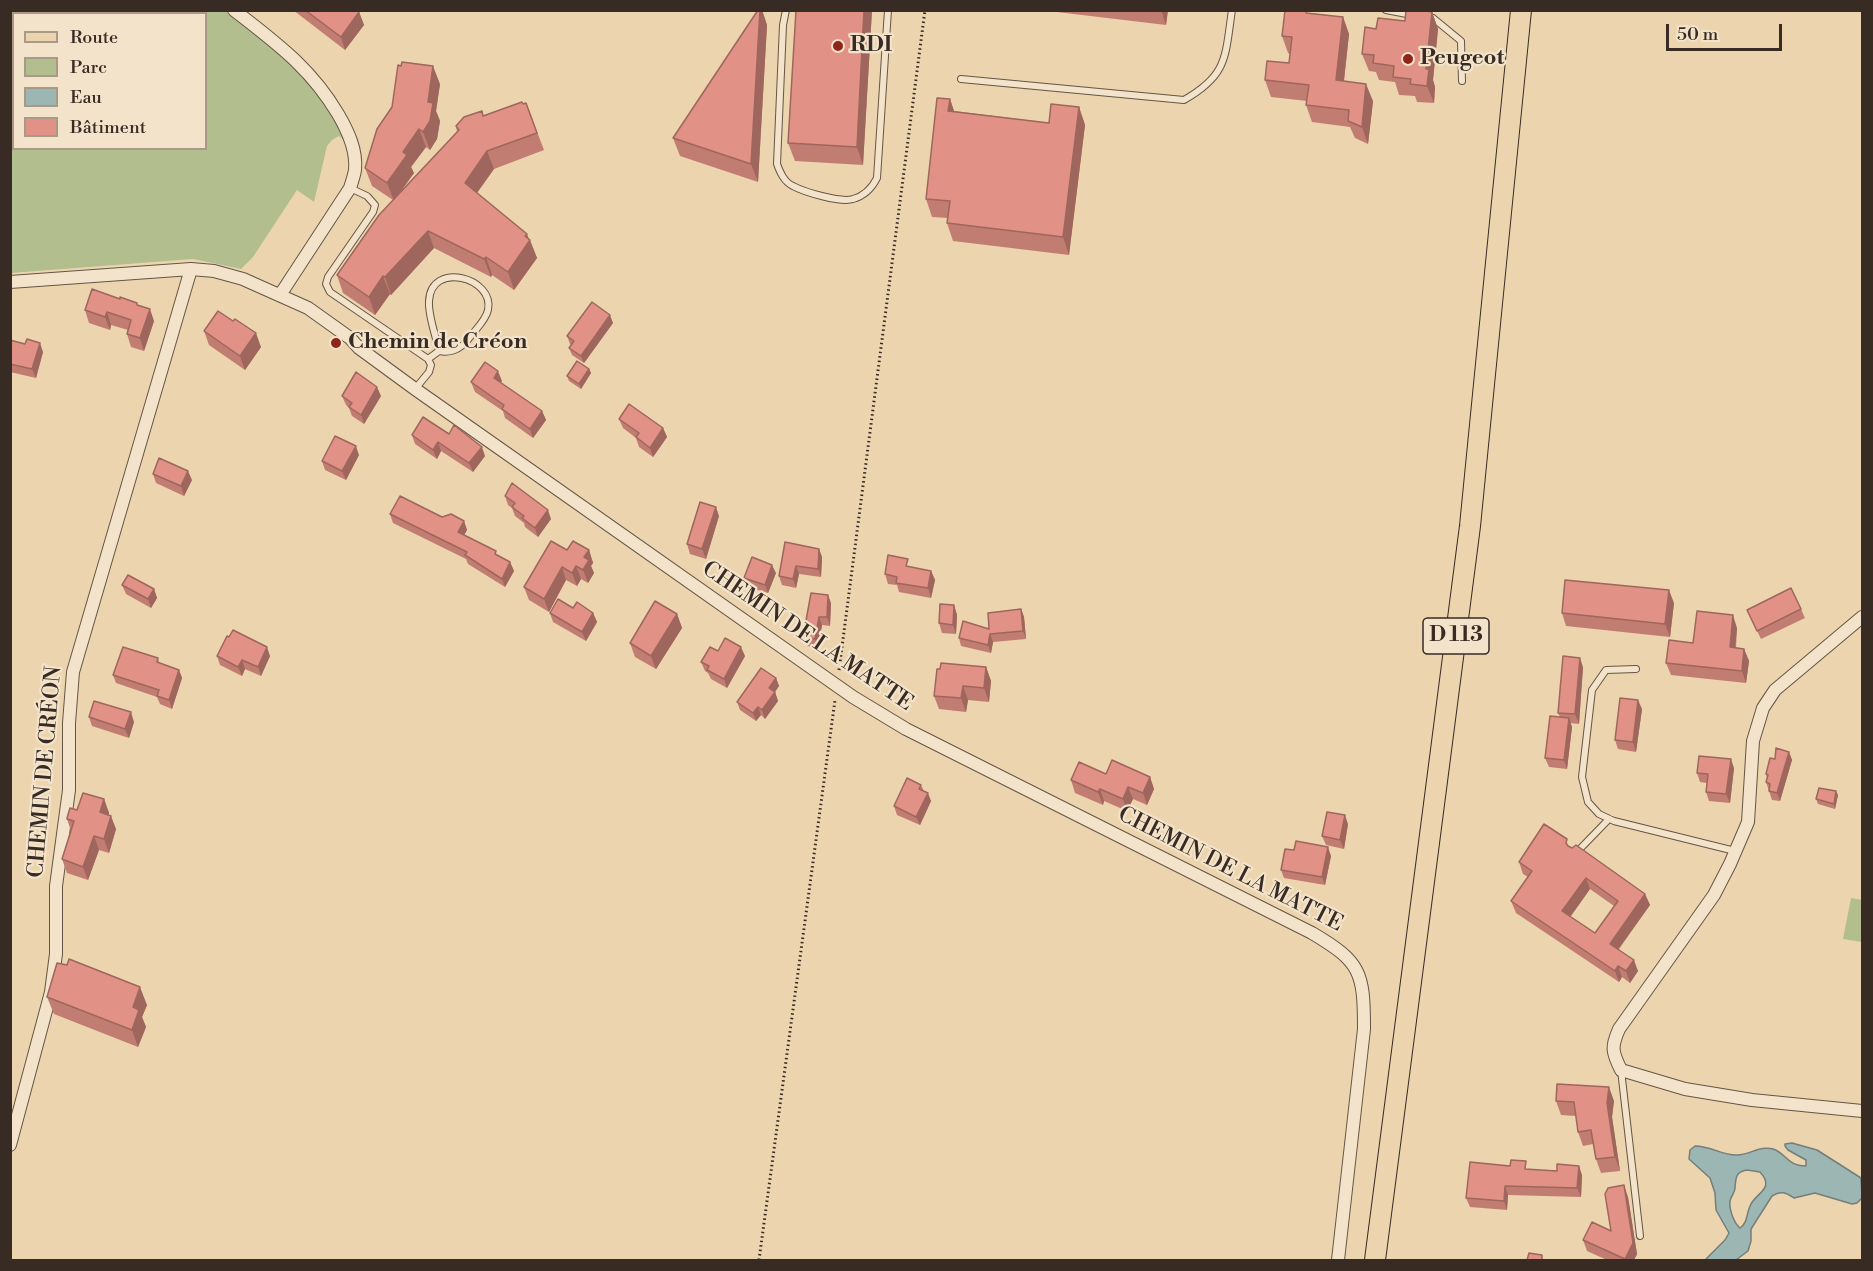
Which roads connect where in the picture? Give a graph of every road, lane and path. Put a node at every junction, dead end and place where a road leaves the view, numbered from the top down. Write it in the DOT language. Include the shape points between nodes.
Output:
graph roads {
  1 [pos="234,10"];
  2 [pos="786,10"];
  3 [pos="888,10"];
  4 [pos="925,10"];
  5 [pos="1232,10"];
  6 [pos="1386,10"];
  7 [pos="1521,10"];
  8 [pos="961,79"];
  9 [pos="1462,81"];
  10 [pos="350,188"];
  11 [pos="191,268"];
  12 [pos="10,282"];
  13 [pos="280,295"];
  14 [pos="439,351"];
  15 [pos="429,359"];
  16 [pos="415,389"];
  17 [pos="1863,617"];
  18 [pos="1636,669"];
  19 [pos="837,685"];
  20 [pos="1609,819"];
  21 [pos="1736,851"];
  22 [pos="1575,855"];
  23 [pos="1621,1070"];
  24 [pos="1863,1111"];
  25 [pos="10,1145"];
  26 [pos="1640,1236"];
  27 [pos="759,1260"];
  28 [pos="1338,1260"];
  29 [pos="1375,1260"];
  1 -- 10 [label="street" via="286,51 330,101 355,153"];
  2 -- 3 [label="lane" via="777,164 792,186 851,200 873,186 877,178"];
  4 -- 19 [label="path"];
  5 -- 8 [label="lane" via="1222,64 1213,80 1184,100"];
  6 -- 9 [label="lane" via="1433,18 1461,41"];
  7 -- 29 [label="main road, D 113" via="1470,526"];
  10 -- 13 [label="street"];
  10 -- 15 [label="lane" via="375,205 328,277 330,292"];
  11 -- 12 [label="street, CHEMIN DE LA MATTE"];
  11 -- 13 [label="street, CHEMIN DE LA MATTE" via="243,279"];
  11 -- 25 [label="street, CHEMIN DE CRÉON" via="73,672 69,790 56,886 56,954 51,992"];
  13 -- 16 [label="street, CHEMIN DE LA MATTE" via="308,308"];
  14 -- 14 [label="lane" via="428,303 430,294 440,281 458,276 484,293 488,310 459,348"];
  14 -- 15 [label="lane"];
  15 -- 16 [label="lane" via="429,372"];
  16 -- 19 [label="street, CHEMIN DE LA MATTE"];
  17 -- 21 [label="street" via="1775,690 1763,708 1753,741 1748,822"];
  18 -- 20 [label="lane" via="1606,670 1592,690 1582,777 1588,802"];
  19 -- 27 [label="path"];
  19 -- 28 [label="street, CHEMIN DE LA MATTE" via="906,729 1312,933 1349,958 1364,996 1364,1029"];
  20 -- 21 [label="lane"];
  20 -- 22 [label="lane"];
  21 -- 23 [label="street" via="1714,895 1619,1029 1612,1043"];
  23 -- 24 [label="street" via="1685,1089"];
  23 -- 26 [label="lane"];
}
